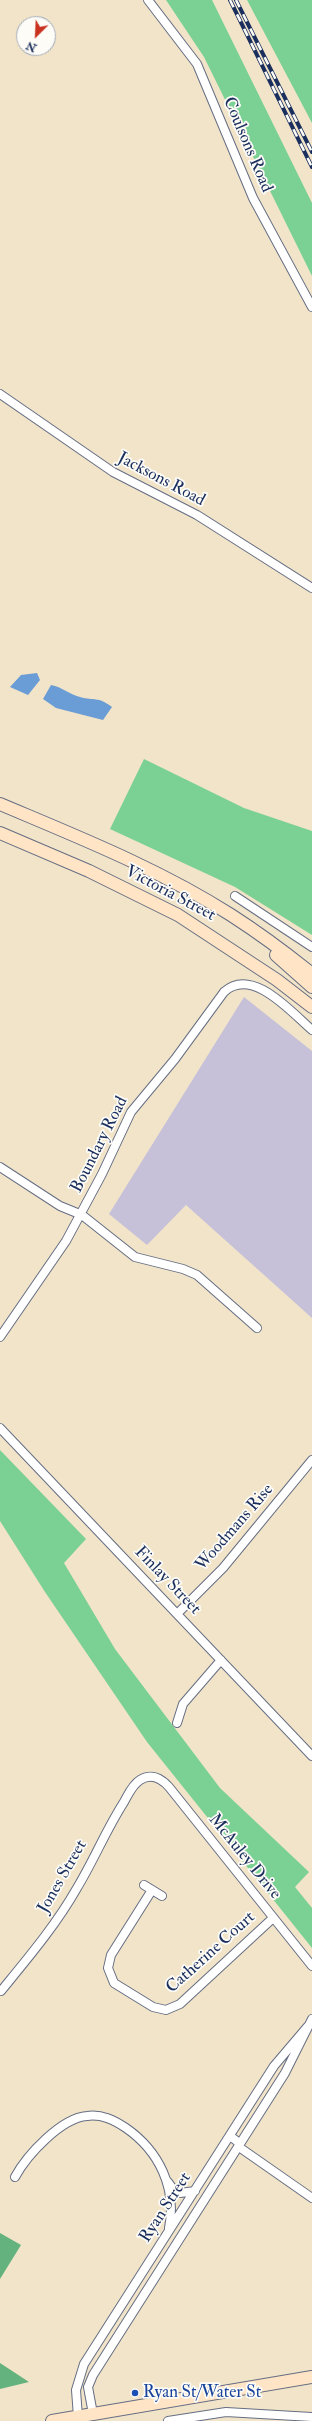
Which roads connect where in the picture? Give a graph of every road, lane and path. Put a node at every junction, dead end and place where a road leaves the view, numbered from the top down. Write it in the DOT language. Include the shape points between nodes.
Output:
graph roads {
  1 [pos="148,0"];
  2 [pos="312,307"];
  3 [pos="0,394"];
  4 [pos="312,588"];
  5 [pos="0,804"];
  6 [pos="0,833"];
  7 [pos="235,896"];
  8 [pos="237,919"];
  9 [pos="312,947"];
  10 [pos="312,974"];
  11 [pos="312,987"];
  12 [pos="312,1007"];
  13 [pos="312,1030"];
  14 [pos="0,1168"];
  15 [pos="82,1215"];
  16 [pos="257,1328"];
  17 [pos="0,1337"];
  18 [pos="0,1428"];
  19 [pos="312,1460"];
  20 [pos="178,1614"];
  21 [pos="221,1660"];
  22 [pos="177,1723"];
  23 [pos="312,1756"];
  24 [pos="147,1777"];
  25 [pos="144,1885"];
  26 [pos="152,1890"];
  27 [pos="162,1896"];
  28 [pos="273,1918"];
  29 [pos="312,1966"];
  30 [pos="1,1991"];
  31 [pos="310,2022"];
  32 [pos="230,2136"];
  33 [pos="239,2147"];
  34 [pos="15,2177"];
  35 [pos="167,2181"];
  36 [pos="195,2191"];
  37 [pos="312,2198"];
  38 [pos="166,2235"];
  39 [pos="312,2377"];
  40 [pos="93,2414"];
  41 [pos="78,2417"];
  42 [pos="312,2417"];
  43 [pos="52,2421"];
  44 [pos="168,2421"];
  1 -- 2 [label="street, Coulsons Road" via="196,64 253,198"];
  3 -- 4 [label="street, Jacksons Road" via="113,472 185,508"];
  5 -- 8 [label="main road, Victoria Street" via="151,871"];
  6 -- 12 [label="main road, Victoria Street" via="89,871 178,915 277,980"];
  7 -- 9 [label="street"];
  8 -- 10 [label="main road, Victoria Street"];
  8 -- 11 [label="main road"];
  13 -- 15 [label="street, Boundary Road" via="265,991 245,984 235,984 224,992 175,1059 131,1112"];
  14 -- 15 [label="street" via="60,1206"];
  15 -- 16 [label="street" via="135,1257 183,1269 197,1276"];
  15 -- 17 [label="street, Boundary Road" via="61,1250"];
  18 -- 20 [label="street, Finlay Street"];
  19 -- 20 [label="street, Woodmans Rise" via="226,1564"];
  20 -- 21 [label="street, Finlay Street"];
  21 -- 22 [label="street" via="183,1704"];
  21 -- 23 [label="street, Finlay Street"];
  24 -- 28 [label="street, McAuley Drive" via="157,1778 166,1784"];
  24 -- 30 [label="street, Jones Street" via="133,1788 108,1826 81,1882 59,1917"];
  25 -- 26 [label="street"];
  26 -- 27 [label="street"];
  26 -- 28 [label="street, Catherine Court" via="112,1955 108,1968 111,1979 117,1985 159,2009 169,2009 180,2004"];
  28 -- 29 [label="street, McAuley Drive"];
  31 -- 32 [label="street, Ryan Street" via="274,2066"];
  31 -- 33 [label="street, Ryan Street" via="290,2065"];
  32 -- 33 [label="street" via="238,2142"];
  32 -- 36 [label="street, Ryan Street"];
  33 -- 37 [label="street"];
  33 -- 40 [label="street, Ryan Street" via="93,2375 88,2387"];
  34 -- 35 [label="street" via="35,2149 69,2122 90,2115 111,2119 137,2136 156,2156"];
  35 -- 36 [label="street" via="180,2193"];
  35 -- 38 [label="street" via="171,2211"];
  36 -- 38 [label="street, Ryan Street"];
  38 -- 41 [label="street, Ryan Street" via="82,2368 76,2390"];
  39 -- 40 [label="main road"];
  40 -- 41 [label="main road"];
  41 -- 43 [label="main road"];
  42 -- 44 [label="street" via="226,2412"];
}
